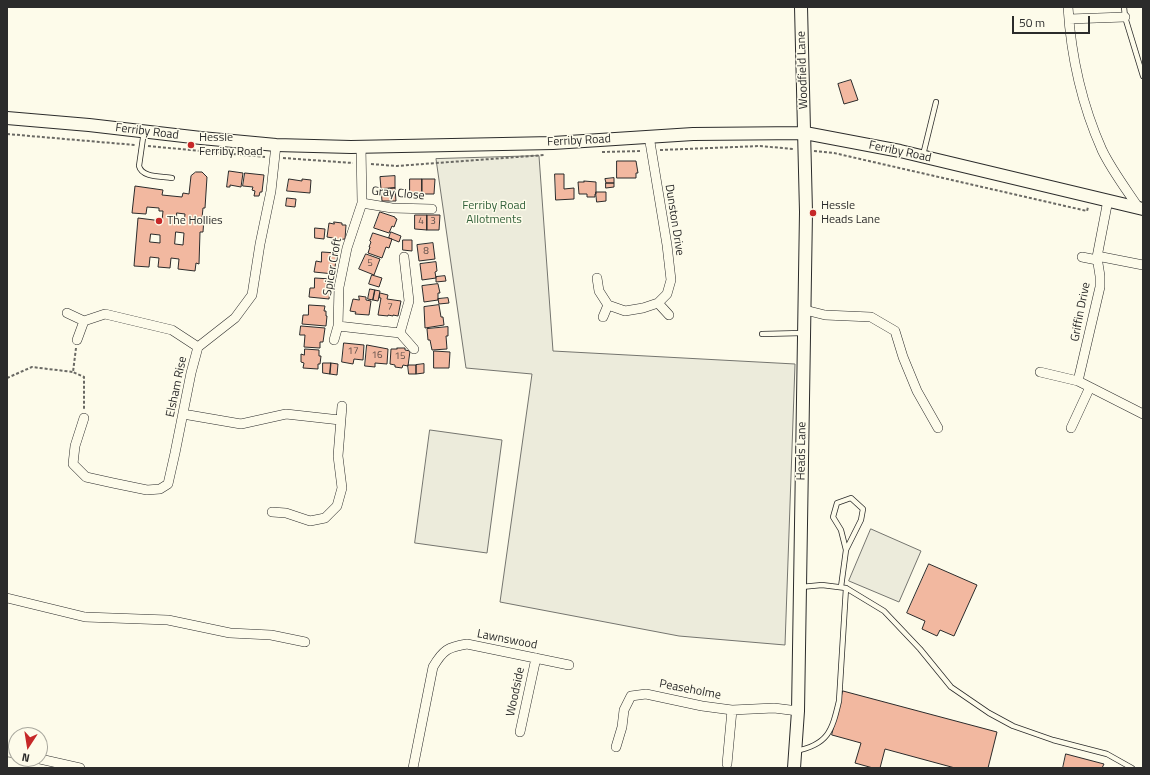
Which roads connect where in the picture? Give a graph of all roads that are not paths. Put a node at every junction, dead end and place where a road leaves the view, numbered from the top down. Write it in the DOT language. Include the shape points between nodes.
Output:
graph roads {
  1 [pos="801,7"];
  2 [pos="1068,7"];
  3 [pos="1124,7"];
  4 [pos="1125,17"];
  5 [pos="1069,19"];
  6 [pos="1143,76"];
  7 [pos="936,102"];
  8 [pos="7,118"];
  9 [pos="144,131"];
  10 [pos="805,133"];
  11 [pos="649,136"];
  12 [pos="276,145"];
  13 [pos="361,146"];
  14 [pos="923,156"];
  15 [pos="172,178"];
  16 [pos="1108,200"];
  17 [pos="362,203"];
  18 [pos="1140,208"];
  19 [pos="432,209"];
  20 [pos="404,257"];
  21 [pos="1082,257"];
  22 [pos="1097,258"];
  23 [pos="1143,265"];
  24 [pos="597,278"];
  25 [pos="658,302"];
  26 [pos="608,305"];
  27 [pos="805,310"];
  28 [pos="67,313"];
  29 [pos="669,315"];
  30 [pos="602,317"];
  31 [pos="84,321"];
  32 [pos="338,326"];
  33 [pos="400,333"];
  34 [pos="804,333"];
  35 [pos="762,334"];
  36 [pos="78,340"];
  37 [pos="334,340"];
  38 [pos="198,347"];
  39 [pos="414,349"];
  40 [pos="1040,372"];
  41 [pos="1078,381"];
  42 [pos="1090,387"];
  43 [pos="342,406"];
  44 [pos="183,414"];
  45 [pos="1143,414"];
  46 [pos="84,418"];
  47 [pos="340,420"];
  48 [pos="938,428"];
  49 [pos="1071,428"];
  50 [pos="272,512"];
  51 [pos="846,550"];
  52 [pos="799,587"];
  53 [pos="841,587"];
  54 [pos="846,588"];
  55 [pos="7,598"];
  56 [pos="305,642"];
  57 [pos="536,658"];
  58 [pos="569,665"];
  59 [pos="732,710"];
  60 [pos="798,711"];
  61 [pos="520,732"];
  62 [pos="616,747"];
  63 [pos="795,751"];
  64 [pos="48,763"];
  65 [pos="727,764"];
  66 [pos="80,768"];
  67 [pos="413,768"];
  68 [pos="794,768"];
  69 [pos="1132,768"];
  1 -- 10 [label="street, Woodfield Lane"];
  2 -- 5 [label="street"];
  3 -- 4 [label="lane"];
  4 -- 5 [label="street"];
  4 -- 6 [label="lane"];
  5 -- 18 [label="street" via="1086,109 1103,151"];
  7 -- 14 [label="lane"];
  8 -- 9 [label="street, Ferriby Road"];
  9 -- 12 [label="street, Ferriby Road"];
  9 -- 15 [label="lane" via="140,170 144,174"];
  10 -- 11 [label="street, Ferriby Road"];
  10 -- 14 [label="street, Ferriby Road"];
  10 -- 27 [label="street, Heads Lane"];
  11 -- 13 [label="street, Ferriby Road" via="553,143"];
  11 -- 25 [label="street, Dunston Drive" via="671,280 667,294"];
  12 -- 13 [label="street, Ferriby Road"];
  12 -- 38 [label="street, Elsham Rise" via="271,191 252,295 235,318"];
  13 -- 17 [label="street, Spicer Croft"];
  14 -- 16 [label="street, Ferriby Road"];
  16 -- 18 [label="street, Ferriby Road"];
  16 -- 22 [label="street, Griffin Drive"];
  17 -- 19 [label="street, Gray Close" via="392,208"];
  17 -- 32 [label="street, Spicer Croft" via="347,248 339,287"];
  20 -- 33 [label="street" via="409,301"];
  21 -- 22 [label="street"];
  22 -- 23 [label="street"];
  22 -- 41 [label="street, Griffin Drive" via="1100,287"];
  24 -- 26 [label="street" via="599,291"];
  25 -- 26 [label="street" via="625,311"];
  25 -- 29 [label="street"];
  26 -- 30 [label="street"];
  27 -- 34 [label="street, Heads Lane"];
  27 -- 48 [label="street" via="825,315 871,317 895,331 917,391"];
  28 -- 31 [label="street"];
  31 -- 36 [label="street"];
  31 -- 38 [label="street" via="105,314 172,330"];
  32 -- 33 [label="street"];
  32 -- 37 [label="street, Spicer Croft"];
  33 -- 39 [label="street"];
  34 -- 35 [label="lane"];
  34 -- 52 [label="street, Heads Lane"];
  38 -- 44 [label="street, Elsham Rise"];
  40 -- 41 [label="street"];
  41 -- 42 [label="street"];
  42 -- 45 [label="street"];
  42 -- 49 [label="street"];
  43 -- 47 [label="street"];
  44 -- 46 [label="street, Elsham Rise" via="168,484 160,489 147,490 86,477 73,464 75,446"];
  44 -- 47 [label="street" via="241,424 286,414"];
  47 -- 50 [label="street" via="338,456 342,488 337,506 325,518 310,521 286,513"];
  51 -- 51 [label="lane" via="841,530 833,517 837,502 851,498 863,509 861,520"];
  51 -- 53 [label="lane"];
  52 -- 53 [label="lane"];
  52 -- 60 [label="street, Heads Lane"];
  53 -- 54 [label="lane"];
  54 -- 63 [label="lane" via="839,701 834,720 830,732 823,739 810,748"];
  54 -- 69 [label="lane" via="884,611 951,687 989,713 1013,726 1106,754"];
  55 -- 56 [label="street" via="85,617 168,620 230,633 271,634"];
  57 -- 58 [label="street, Lawnswood"];
  57 -- 61 [label="street, Woodside"];
  57 -- 67 [label="street, Lawnswood" via="467,644 452,646 440,656 433,667"];
  59 -- 60 [label="street, Peaseholme" via="774,708"];
  59 -- 62 [label="street, Peaseholme" via="646,694 631,696 624,710"];
  59 -- 65 [label="street"];
  60 -- 63 [label="street, Heads Lane"];
  63 -- 68 [label="street, Heads Lane"];
  64 -- 66 [label="street"];
}
